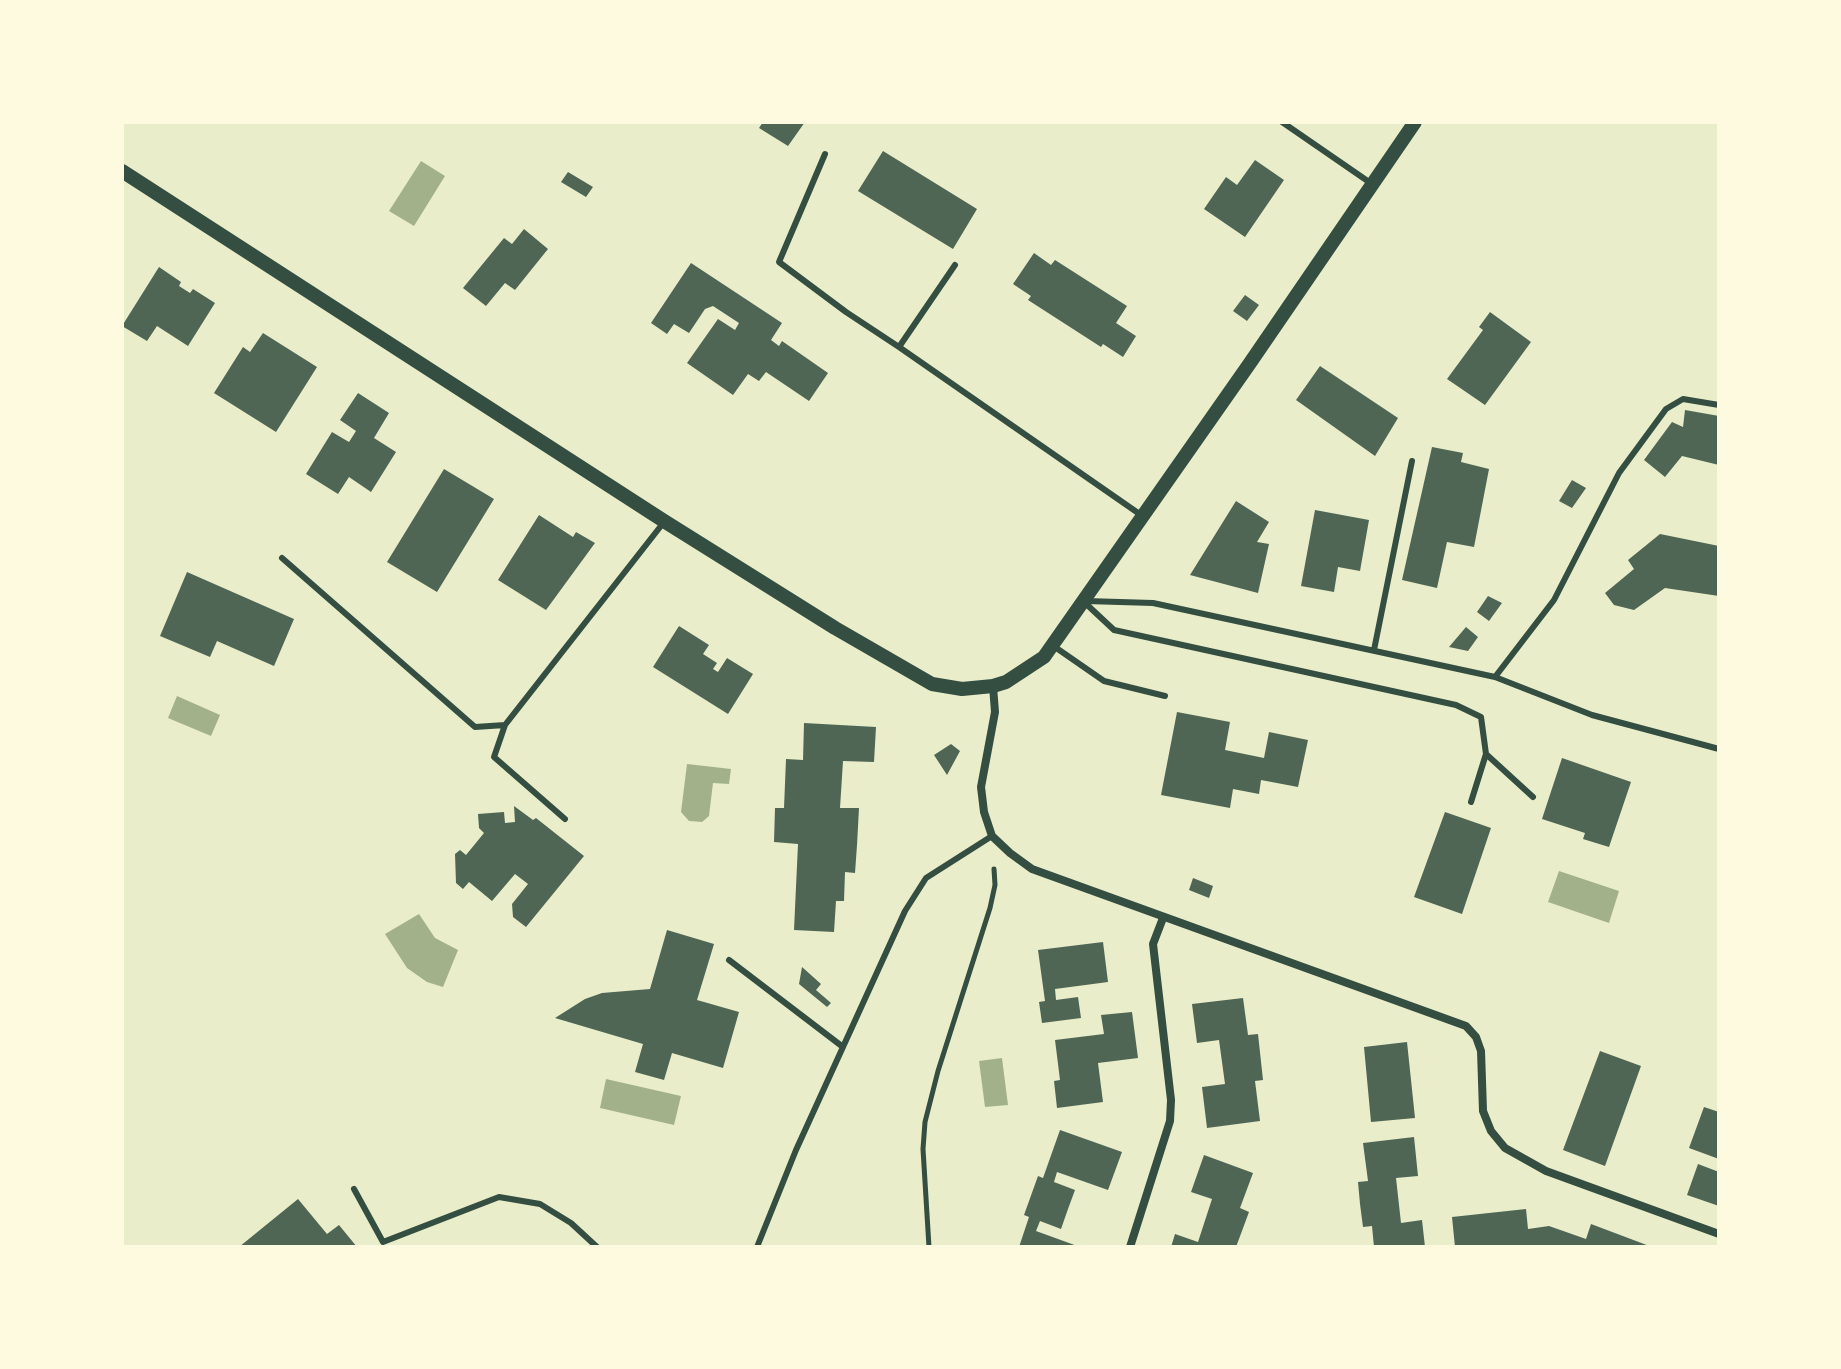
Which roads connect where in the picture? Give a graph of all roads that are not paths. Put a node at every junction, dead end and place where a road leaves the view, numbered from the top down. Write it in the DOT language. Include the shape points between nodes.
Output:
graph roads {
  1 [pos="1282,122"];
  2 [pos="1415,122"];
  3 [pos="825,154"];
  4 [pos="122,171"];
  5 [pos="1372,184"];
  6 [pos="955,265"];
  7 [pos="899,347"];
  8 [pos="1719,405"];
  9 [pos="1412,461"];
  10 [pos="1141,515"];
  11 [pos="664,521"];
  12 [pos="282,558"];
  13 [pos="1083,601"];
  14 [pos="1052,645"];
  15 [pos="1374,650"];
  16 [pos="1495,677"];
  17 [pos="993,686"];
  18 [pos="1165,696"];
  19 [pos="505,725"];
  20 [pos="1719,749"];
  21 [pos="1486,754"];
  22 [pos="1533,797"];
  23 [pos="1471,802"];
  24 [pos="565,819"];
  25 [pos="992,836"];
  26 [pos="1163,918"];
  27 [pos="729,960"];
  28 [pos="843,1047"];
  29 [pos="354,1189"];
  30 [pos="1719,1234"];
  31 [pos="597,1247"];
  32 [pos="757,1247"];
  33 [pos="1130,1247"];
  1 -- 5 [label="lane"];
  2 -- 5 [label="street"];
  3 -- 7 [label="lane" via="779,262"];
  4 -- 11 [label="street"];
  5 -- 10 [label="street"];
  6 -- 7 [label="lane"];
  7 -- 10 [label="lane"];
  8 -- 16 [label="lane" via="1683,399 1666,409 1619,473 1554,600"];
  9 -- 15 [label="lane"];
  10 -- 13 [label="street"];
  11 -- 17 [label="street" via="932,684 962,689"];
  11 -- 19 [label="lane"];
  12 -- 19 [label="lane" via="475,727"];
  13 -- 14 [label="street"];
  13 -- 15 [label="lane" via="1153,603"];
  13 -- 21 [label="lane" via="1114,630 1456,705 1481,717"];
  14 -- 17 [label="street" via="1019,676"];
  14 -- 18 [label="lane" via="1104,681"];
  15 -- 16 [label="lane"];
  16 -- 20 [label="lane" via="1592,715"];
  17 -- 25 [label="street" via="995,712 981,787"];
  19 -- 24 [label="lane" via="494,757"];
  21 -- 22 [label="lane"];
  21 -- 23 [label="lane"];
  25 -- 26 [label="street" via="1032,869"];
  25 -- 28 [label="lane" via="926,878 905,911"];
  26 -- 30 [label="street" via="1466,1026 1481,1051 1483,1111 1505,1148 1546,1171"];
  26 -- 33 [label="street" via="1153,944 1170,1121"];
  27 -- 28 [label="lane"];
  28 -- 32 [label="lane"];
  29 -- 31 [label="lane" via="383,1242 499,1197 540,1204"];
}
